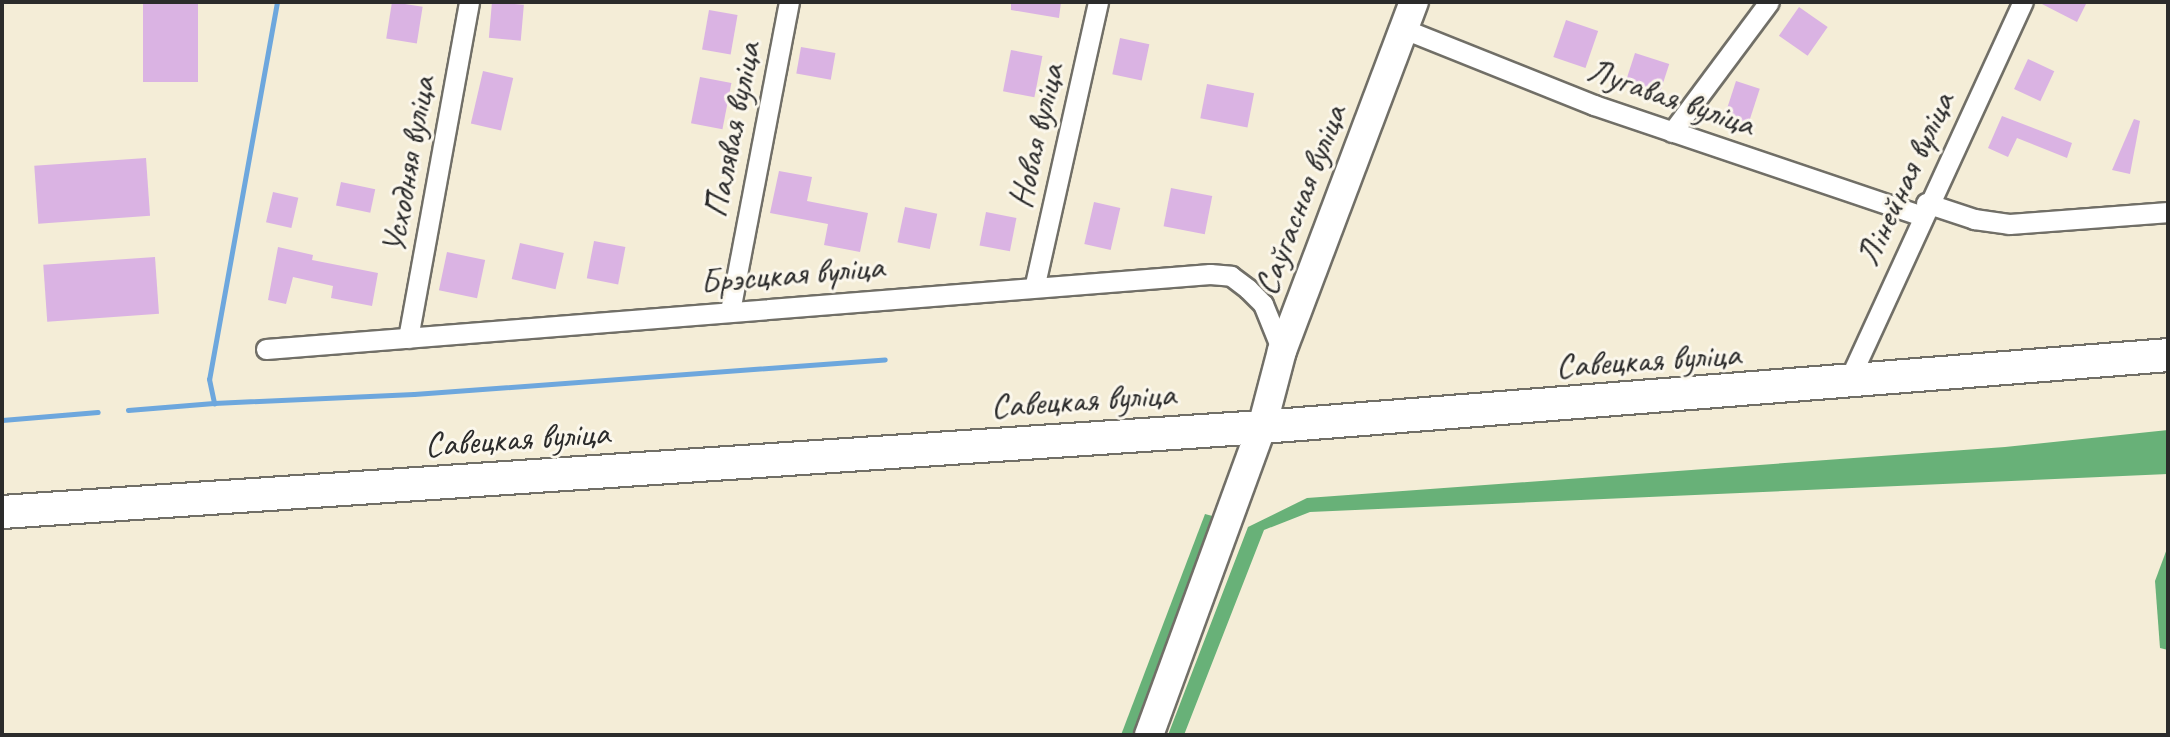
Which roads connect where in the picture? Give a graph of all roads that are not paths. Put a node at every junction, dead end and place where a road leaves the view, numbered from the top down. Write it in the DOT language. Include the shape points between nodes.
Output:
graph roads {
  1 [pos="469,2"];
  2 [pos="789,2"];
  3 [pos="1098,2"];
  4 [pos="1414,2"];
  5 [pos="1769,2"];
  6 [pos="2023,2"];
  7 [pos="1404,29"];
  8 [pos="1672,132"];
  9 [pos="1924,210"];
  10 [pos="2168,212"];
  11 [pos="1035,284"];
  12 [pos="730,311"];
  13 [pos="408,338"];
  14 [pos="266,349"];
  15 [pos="1282,351"];
  16 [pos="2168,355"];
  17 [pos="1847,384"];
  18 [pos="1262,427"];
  19 [pos="2,512"];
  20 [pos="1149,735"];
  1 -- 13 [label="street, Усходняя вуліца"];
  2 -- 12 [label="street, Палявая вуліца"];
  3 -- 11 [label="street, Новая вуліца"];
  4 -- 7 [label="street, Саўгасная вуліца"];
  5 -- 8 [label="street"];
  6 -- 9 [label="street, Лінейная вуліца"];
  7 -- 8 [label="street, Лугавая вуліца"];
  7 -- 15 [label="street, Саўгасная вуліца"];
  8 -- 9 [label="street, Лугавая вуліца"];
  9 -- 10 [label="street, Лугавая вуліца" via="2010,225"];
  9 -- 17 [label="street, Лінейная вуліца"];
  11 -- 12 [label="street, Брэсцкая вуліца"];
  11 -- 15 [label="street, Брэсцкая вуліца" via="1231,276 1263,304"];
  12 -- 13 [label="street, Брэсцкая вуліца"];
  13 -- 14 [label="street, Брэсцкая вуліца"];
  15 -- 18 [label="street, Саўгасная вуліца"];
  16 -- 17 [label="main road, Савецкая вуліца"];
  17 -- 18 [label="main road, Савецкая вуліца"];
  18 -- 19 [label="main road, Савецкая вуліца"];
  18 -- 20 [label="street, Саўгасная вуліца"];
}
